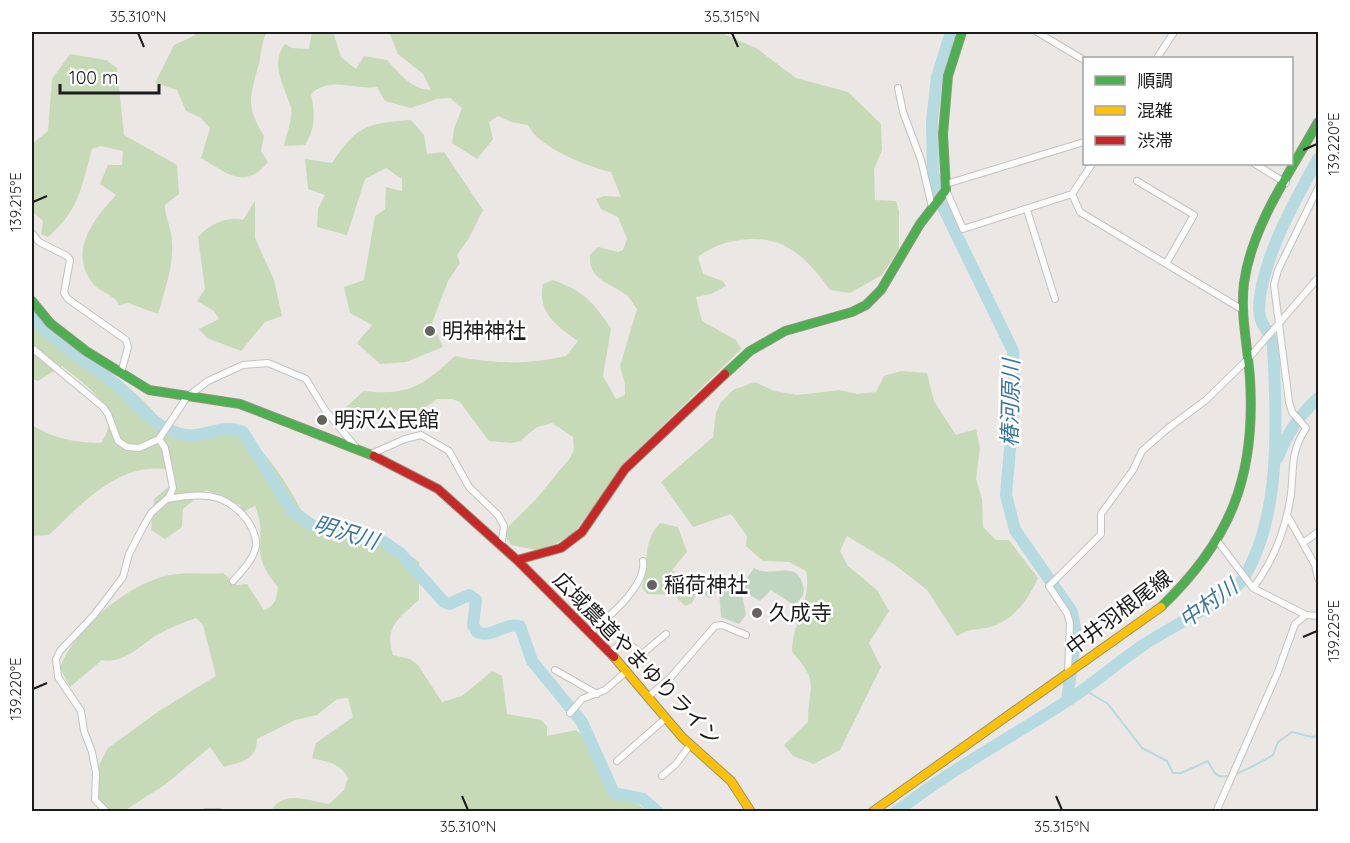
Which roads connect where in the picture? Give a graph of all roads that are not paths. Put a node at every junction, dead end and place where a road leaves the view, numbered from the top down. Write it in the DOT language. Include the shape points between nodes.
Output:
graph roads {
  1 [pos="962,32"];
  2 [pos="1037,32"];
  3 [pos="1174,32"];
  4 [pos="1158,57"];
  5 [pos="1083,59"];
  6 [pos="898,88"];
  7 [pos="1318,122"];
  8 [pos="1083,142"];
  9 [pos="1091,165"];
  10 [pos="1257,165"];
  11 [pos="1137,181"];
  12 [pos="1286,183"];
  13 [pos="946,187"];
  14 [pos="1318,189"];
  15 [pos="1072,194"];
  16 [pos="934,205"];
  17 [pos="1027,210"];
  18 [pos="32,233"];
  19 [pos="1166,264"];
  20 [pos="1318,278"];
  21 [pos="1055,298"];
  22 [pos="32,301"];
  23 [pos="1243,310"];
  24 [pos="1278,325"];
  25 [pos="32,348"];
  26 [pos="1248,359"];
  27 [pos="121,373"];
  28 [pos="187,397"];
  29 [pos="159,439"];
  30 [pos="356,447"];
  31 [pos="371,454"];
  32 [pos="166,499"];
  33 [pos="1287,515"];
  34 [pos="1318,532"];
  35 [pos="1219,543"];
  36 [pos="1303,543"];
  37 [pos="501,547"];
  38 [pos="517,560"];
  39 [pos="643,561"];
  40 [pos="1318,578"];
  41 [pos="233,581"];
  42 [pos="1252,587"];
  43 [pos="1306,615"];
  44 [pos="1318,616"];
  45 [pos="590,633"];
  46 [pos="666,634"];
  47 [pos="746,635"];
  48 [pos="610,652"];
  49 [pos="555,670"];
  50 [pos="627,671"];
  51 [pos="1068,673"];
  52 [pos="598,694"];
  53 [pos="649,696"];
  54 [pos="570,713"];
  55 [pos="666,718"];
  56 [pos="690,745"];
  57 [pos="617,761"];
  58 [pos="662,776"];
  59 [pos="107,812"];
  60 [pos="206,812"];
  61 [pos="219,812"];
  62 [pos="751,812"];
  63 [pos="872,812"];
  64 [pos="1216,812"];
  1 -- 13 [label="street" via="948,76 943,134"];
  2 -- 5 [label="street"];
  3 -- 4 [label="street"];
  6 -- 16 [label="street"];
  7 -- 12 [label="street, 中井羽根尾線"];
  8 -- 13 [label="street"];
  9 -- 15 [label="street"];
  10 -- 12 [label="street"];
  11 -- 19 [label="street" via="1194,215"];
  12 -- 23 [label="street, 中井羽根尾線" via="1250,255"];
  13 -- 16 [label="street, 広域農道やまゆりライン"];
  13 -- 17 [label="street" via="963,229"];
  14 -- 24 [label="street" via="1278,270 1274,285"];
  15 -- 17 [label="street"];
  15 -- 19 [label="street" via="1080,212"];
  16 -- 38 [label="street, 広域農道やまゆりライン" via="887,282 870,301 852,312 785,331 760,344 625,469 576,537 548,553"];
  17 -- 21 [label="street"];
  18 -- 27 [label="street" via="39,242 70,260 64,293 68,299 126,339 128,347"];
  19 -- 23 [label="street"];
  20 -- 24 [label="street"];
  22 -- 27 [label="street, 広域農道やまゆりライン" via="50,323"];
  23 -- 26 [label="street, 中井羽根尾線"];
  24 -- 26 [label="street"];
  24 -- 33 [label="street" via="1292,412 1306,428 1292,456"];
  25 -- 29 [label="street" via="103,407 118,441 139,448"];
  26 -- 35 [label="street, 中井羽根尾線" via="1253,414 1251,452 1238,504"];
  26 -- 51 [label="street" via="1206,400 1142,451 1101,514 1101,534 1049,586 1068,613"];
  27 -- 28 [label="street, 広域農道やまゆりライン" via="149,390"];
  28 -- 29 [label="street"];
  28 -- 30 [label="street, 広域農道やまゆりライン" via="240,404"];
  28 -- 30 [label="street" via="208,381 243,365 268,363 306,379 325,410"];
  29 -- 32 [label="street" via="165,448 173,488"];
  30 -- 31 [label="street, 広域農道やまゆりライン"];
  31 -- 37 [label="street, 広域農道やまゆりライン" via="438,489"];
  31 -- 37 [label="street" via="421,435 449,451 470,487 498,514 504,526"];
  32 -- 41 [label="street" via="214,495 226,500 246,519 256,547"];
  32 -- 59 [label="street" via="141,529 123,577 56,659 58,677 81,711 95,766 95,800"];
  33 -- 36 [label="street"];
  33 -- 42 [label="street" via="1269,564"];
  34 -- 36 [label="street"];
  35 -- 42 [label="street"];
  35 -- 51 [label="street, 中井羽根尾線" via="1186,586"];
  36 -- 40 [label="street"];
  37 -- 38 [label="street, 広域農道やまゆりライン"];
  38 -- 45 [label="street, 広域農道やまゆりライン"];
  39 -- 45 [label="street" via="636,586"];
  42 -- 43 [label="street"];
  43 -- 44 [label="street"];
  43 -- 64 [label="street" via="1295,624"];
  45 -- 48 [label="street, 広域農道やまゆりライン"];
  46 -- 48 [label="street" via="644,654 625,641"];
  47 -- 53 [label="street" via="715,626"];
  48 -- 50 [label="street, 広域農道やまゆりライン"];
  49 -- 52 [label="street"];
  50 -- 52 [label="street"];
  50 -- 53 [label="street, 広域農道やまゆりライン"];
  51 -- 63 [label="street, 中井羽根尾線"];
  52 -- 54 [label="street" via="582,699"];
  53 -- 55 [label="street, 広域農道やまゆりライン"];
  55 -- 56 [label="street, 広域農道やまゆりライン"];
  55 -- 57 [label="street"];
  56 -- 58 [label="street"];
  56 -- 62 [label="street, 広域農道やまゆりライン" via="731,781"];
  60 -- 61 [label="street"];
}
